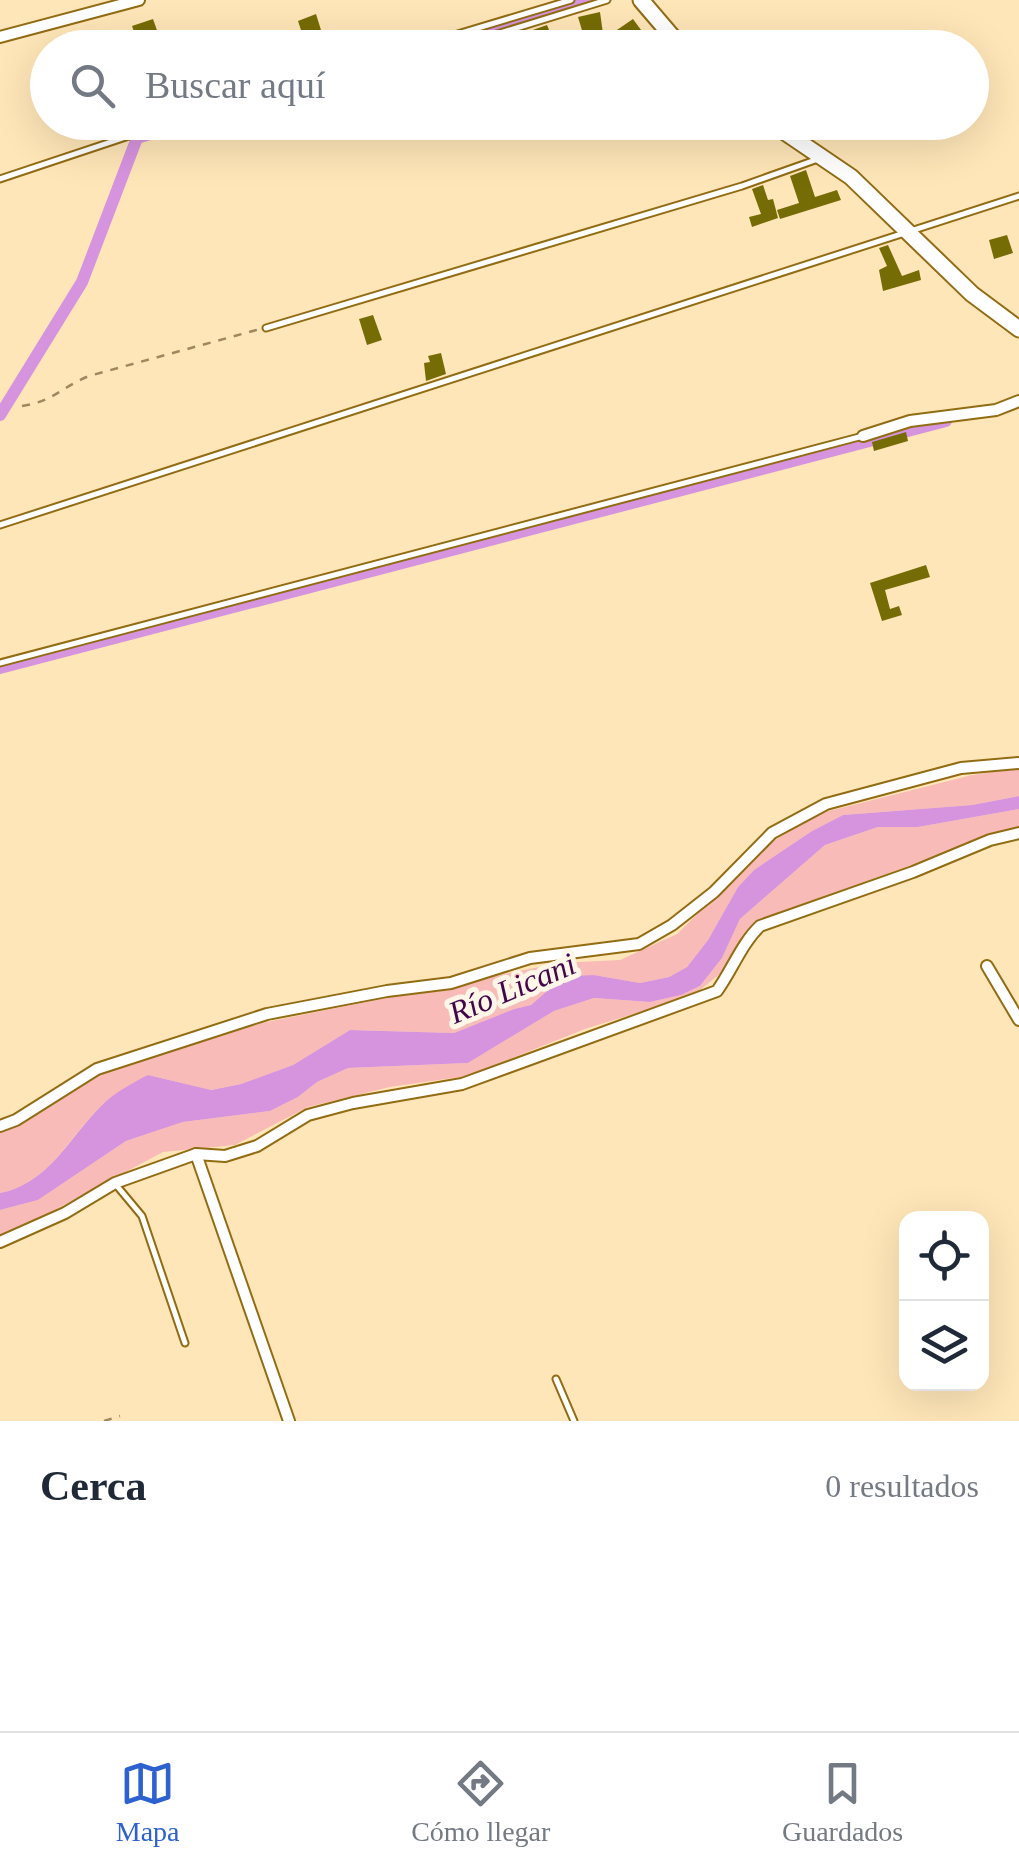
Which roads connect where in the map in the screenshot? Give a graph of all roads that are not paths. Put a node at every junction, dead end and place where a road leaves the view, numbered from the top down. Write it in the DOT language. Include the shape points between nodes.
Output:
graph roads {
  1 [pos="139,0"];
  2 [pos="571,0"];
  3 [pos="607,0"];
  4 [pos="642,0"];
  5 [pos="470,30"];
  6 [pos="507,30"];
  7 [pos="667,30"];
  8 [pos="0,36"];
  9 [pos="117,140"];
  10 [pos="799,140"];
  11 [pos="824,156"];
  12 [pos="0,179"];
  13 [pos="1019,196"];
  14 [pos="908,232"];
  15 [pos="266,328"];
  16 [pos="1019,328"];
  17 [pos="1019,400"];
  18 [pos="862,436"];
  19 [pos="0,525"];
  20 [pos="0,663"];
  21 [pos="1019,764"];
  22 [pos="1019,833"];
  23 [pos="987,966"];
  24 [pos="1019,1020"];
  25 [pos="0,1126"];
  26 [pos="196,1154"];
  27 [pos="115,1183"];
  28 [pos="0,1242"];
  29 [pos="184,1343"];
  30 [pos="556,1379"];
  31 [pos="289,1421"];
  32 [pos="574,1421"];
  1 -- 8 [label="street"];
  2 -- 5 [label="lane"];
  3 -- 6 [label="lane"];
  4 -- 7 [label="main road"];
  9 -- 12 [label="lane"];
  10 -- 11 [label="main road"];
  11 -- 14 [label="main road"];
  11 -- 15 [label="lane"];
  13 -- 14 [label="lane"];
  14 -- 16 [label="main road" via="972,294"];
  14 -- 19 [label="lane"];
  17 -- 18 [label="street"];
  18 -- 20 [label="lane"];
  21 -- 25 [label="street" via="961,768 809,811 772,833 714,892 639,944 530,958 451,983 266,1014 98,1070"];
  22 -- 26 [label="street" via="760,926 716,991 462,1084 353,1103 308,1116 257,1146 225,1156"];
  23 -- 24 [label="street"];
  26 -- 27 [label="street"];
  26 -- 31 [label="street"];
  27 -- 28 [label="street"];
  27 -- 29 [label="lane" via="142,1216"];
  30 -- 32 [label="lane"];
}
